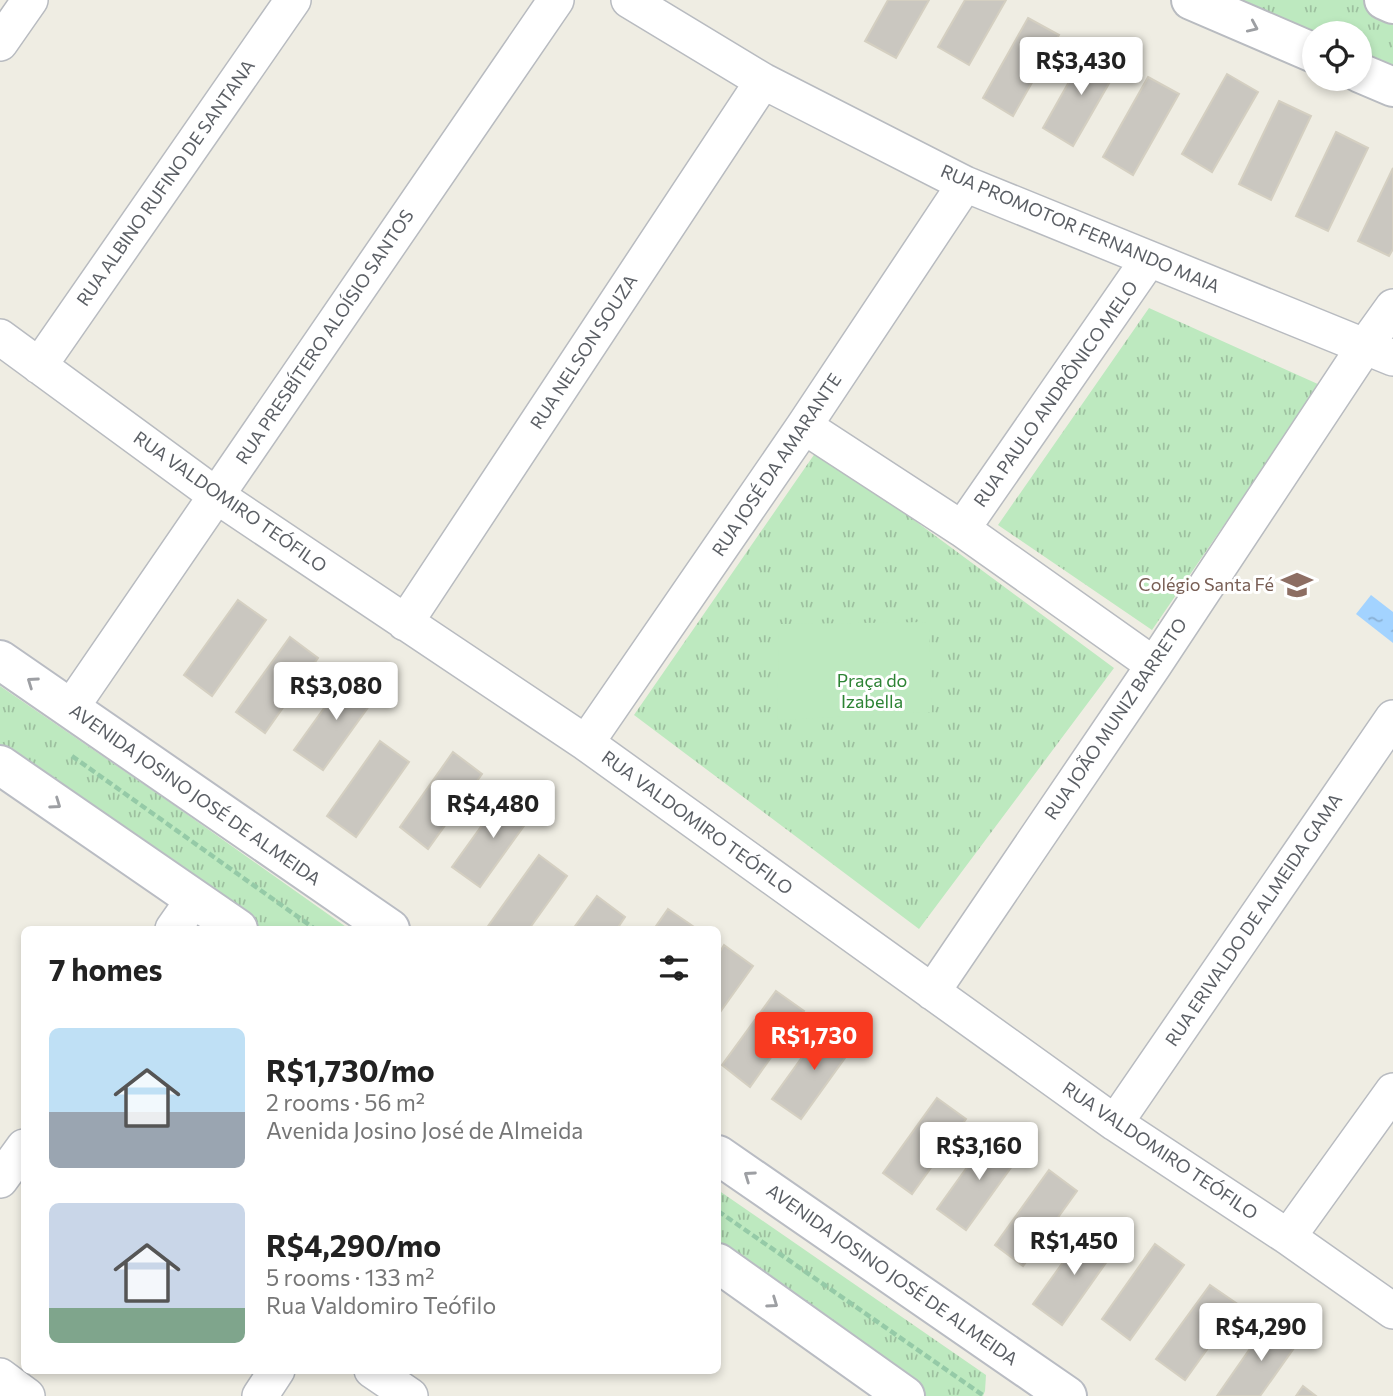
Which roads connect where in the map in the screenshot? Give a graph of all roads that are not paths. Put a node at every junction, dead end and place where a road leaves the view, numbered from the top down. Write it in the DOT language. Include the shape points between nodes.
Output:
graph roads {
  1 [pos="30,0"];
  2 [pos="293,0"];
  3 [pos="556,0"];
  4 [pos="629,0"];
  5 [pos="1191,0"];
  6 [pos="1384,0"];
  7 [pos="1393,4"];
  8 [pos="0,43"];
  9 [pos="1302,48"];
  10 [pos="1372,78"];
  11 [pos="763,81"];
  12 [pos="1393,87"];
  13 [pos="965,184"];
  14 [pos="1149,259"];
  15 [pos="1393,307"];
  16 [pos="0,337"];
  17 [pos="1379,352"];
  18 [pos="39,366"];
  19 [pos="804,426"];
  20 [pos="216,496"];
  21 [pos="962,529"];
  22 [pos="405,623"];
  23 [pos="0,660"];
  24 [pos="1154,664"];
  25 [pos="70,709"];
  26 [pos="1393,718"];
  27 [pos="586,743"];
  28 [pos="0,765"];
  29 [pos="184,914"];
  30 [pos="227,926"];
  31 [pos="386,926"];
  32 [pos="932,992"];
  33 [pos="1393,1091"];
  34 [pos="1115,1123"];
  35 [pos="21,1151"];
  36 [pos="721,1156"];
  37 [pos="0,1180"];
  38 [pos="1288,1237"];
  39 [pos="721,1265"];
  40 [pos="1393,1311"];
  41 [pos="274,1374"];
  42 [pos="378,1374"];
  43 [pos="1023,1384"];
  44 [pos="260,1396"];
  45 [pos="410,1396"];
  46 [pos="905,1396"];
  47 [pos="1067,1396"];
  1 -- 8 [label="street"];
  2 -- 18 [label="street, RUA ALBINO RUFINO DE SANTANA"];
  3 -- 20 [label="street, RUA PRESBÍTERO ALOÍSIO SANTOS"];
  4 -- 11 [label="street, RUA PROMOTOR FERNANDO MAIA"];
  5 -- 9 [label="main road, one-way"];
  6 -- 7 [label="main road"];
  10 -- 12 [label="main road"];
  11 -- 13 [label="street, RUA PROMOTOR FERNANDO MAIA"];
  11 -- 22 [label="street, RUA NELSON SOUZA"];
  13 -- 14 [label="street, RUA PROMOTOR FERNANDO MAIA"];
  13 -- 19 [label="street, RUA JOSÉ DA AMARANTE"];
  14 -- 17 [label="street, RUA PROMOTOR FERNANDO MAIA"];
  14 -- 21 [label="street, RUA PAULO ANDRÔNICO MELO"];
  15 -- 17 [label="street, RUA JOÃO MUNIZ BARRETO"];
  16 -- 18 [label="street, RUA VALDOMIRO TEÓFILO"];
  17 -- 24 [label="street, RUA JOÃO MUNIZ BARRETO"];
  18 -- 20 [label="street, RUA VALDOMIRO TEÓFILO"];
  19 -- 21 [label="street"];
  19 -- 27 [label="street, RUA JOSÉ DA AMARANTE"];
  20 -- 22 [label="street, RUA VALDOMIRO TEÓFILO"];
  20 -- 25 [label="street, RUA PRESBÍTERO ALOÍSIO SANTOS"];
  21 -- 24 [label="street"];
  22 -- 27 [label="street, RUA VALDOMIRO TEÓFILO"];
  25 -- 23 [label="main road, AVENIDA JOSINO JOSÉ DE ALMEIDA, one-way"];
  24 -- 32 [label="street, RUA JOÃO MUNIZ BARRETO"];
  25 -- 31 [label="main road, AVENIDA JOSINO JOSÉ DE ALMEIDA"];
  26 -- 34 [label="street, RUA ERIVALDO DE ALMEIDA GAMA"];
  27 -- 32 [label="street, RUA VALDOMIRO TEÓFILO"];
  28 -- 29 [label="main road, one-way"];
  29 -- 30 [label="main road"];
  32 -- 34 [label="street, RUA VALDOMIRO TEÓFILO"];
  33 -- 38 [label="street"];
  34 -- 38 [label="street, RUA VALDOMIRO TEÓFILO"];
  35 -- 37 [label="street"];
  43 -- 36 [label="main road, AVENIDA JOSINO JOSÉ DE ALMEIDA, one-way"];
  38 -- 40 [label="street, RUA VALDOMIRO TEÓFILO"];
  39 -- 46 [label="main road, one-way"];
  41 -- 44 [label="street"];
  42 -- 45 [label="street"];
  43 -- 47 [label="main road, AVENIDA JOSINO JOSÉ DE ALMEIDA"];
}
